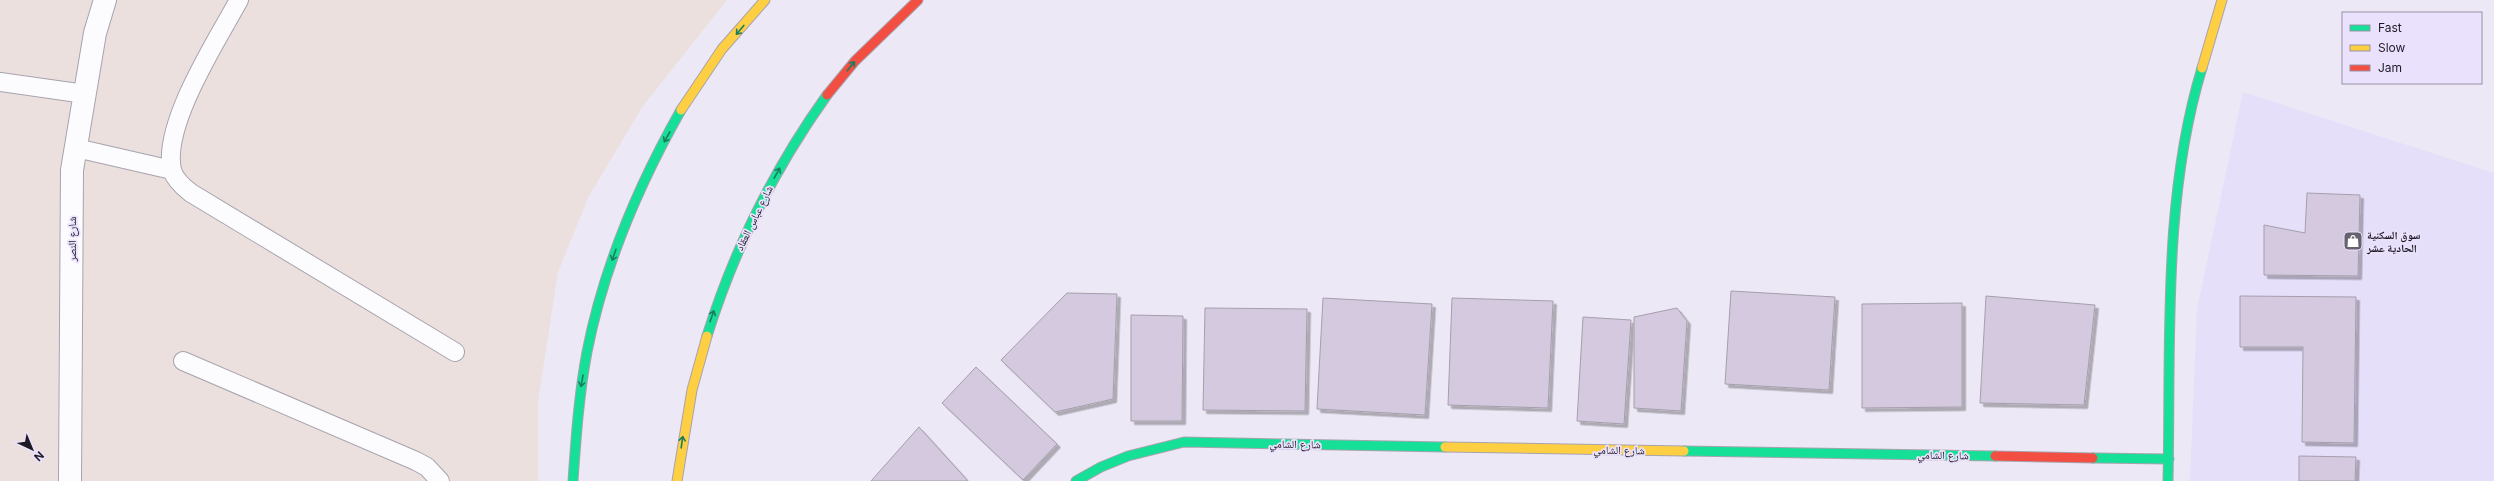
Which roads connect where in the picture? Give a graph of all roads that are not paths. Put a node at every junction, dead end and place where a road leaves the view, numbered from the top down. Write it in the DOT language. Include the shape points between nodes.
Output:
graph roads {
  1 [pos="105,0"];
  2 [pos="239,0"];
  3 [pos="765,0"];
  4 [pos="918,0"];
  5 [pos="2222,0"];
  6 [pos="0,82"];
  7 [pos="85,94"];
  8 [pos="76,148"];
  9 [pos="172,170"];
  10 [pos="456,352"];
  11 [pos="183,361"];
  12 [pos="2169,459"];
  13 [pos="70,481"];
  14 [pos="440,481"];
  15 [pos="573,481"];
  16 [pos="677,481"];
  17 [pos="1076,481"];
  18 [pos="2168,481"];
  1 -- 7 [label="street, شارع النصر" via="95,33"];
  2 -- 9 [label="lane" via="187,95 178,120 171,159"];
  3 -- 15 [label="street, one-way" via="726,46 667,135 642,183 621,235 602,289 588,343 579,398"];
  16 -- 4 [label="street, شارع عباس العقاد, one-way" via="691,393 707,332 727,274 752,216 816,111 855,62"];
  5 -- 12 [label="street" via="2193,96 2180,160 2174,217"];
  6 -- 7 [label="lane"];
  7 -- 8 [label="street, شارع النصر"];
  8 -- 9 [label="lane"];
  8 -- 13 [label="street, شارع النصر" via="72,170"];
  9 -- 10 [label="lane" via="177,180 191,193"];
  11 -- 14 [label="lane" via="416,461 427,467"];
  12 -- 17 [label="street, شارع الشامي" via="1184,442 1150,448 1116,459"];
  12 -- 18 [label="street"];
}
